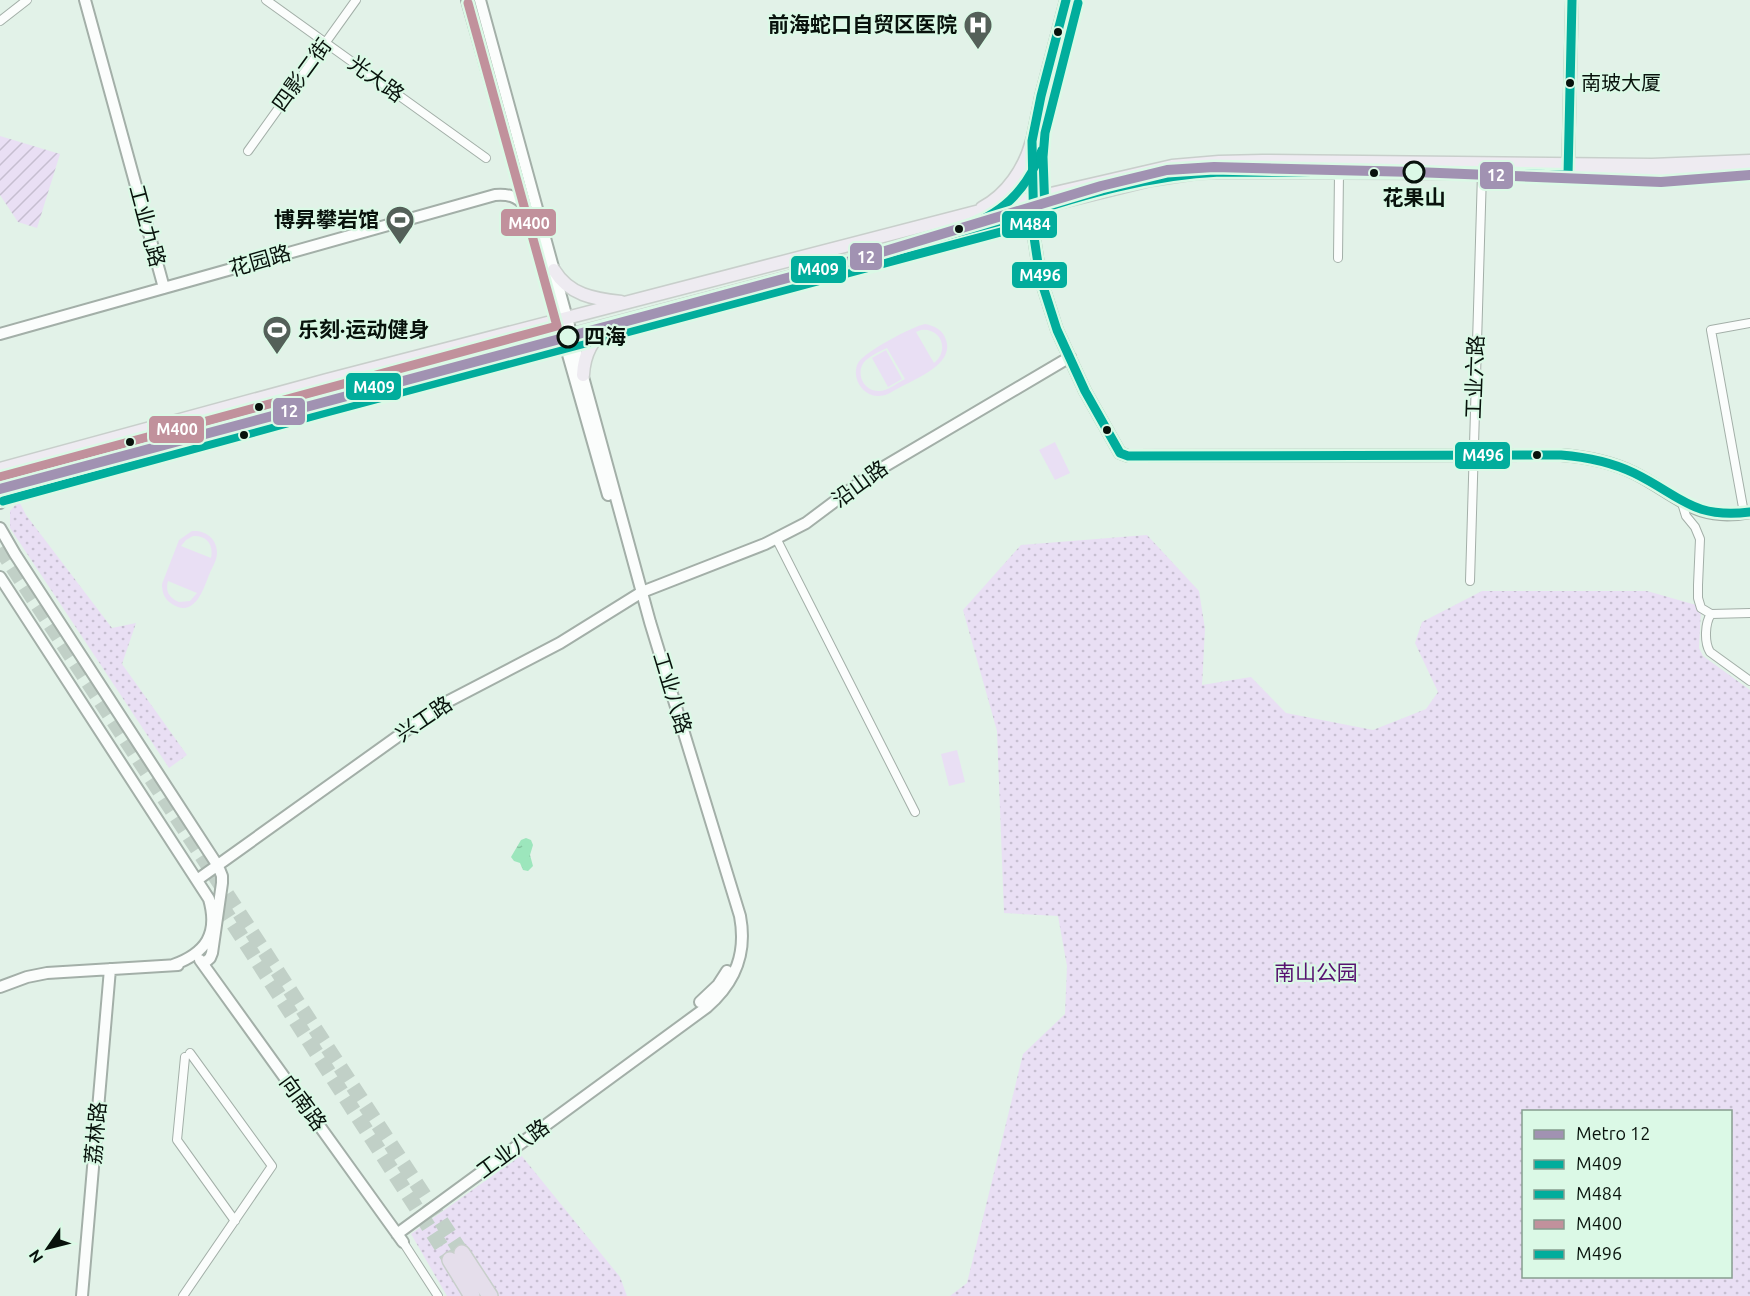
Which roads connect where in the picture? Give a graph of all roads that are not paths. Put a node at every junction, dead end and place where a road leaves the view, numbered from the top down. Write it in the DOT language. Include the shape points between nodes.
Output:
graph roads {
  1 [pos="27,0"];
  2 [pos="85,0"];
  3 [pos="266,0"];
  4 [pos="356,0"];
  5 [pos="467,0"];
  6 [pos="480,0"];
  7 [pos="1066,0"];
  8 [pos="1572,0"];
  9 [pos="0,21"];
  10 [pos="325,43"];
  11 [pos="1032,141"];
  12 [pos="248,151"];
  13 [pos="486,158"];
  14 [pos="1750,161"];
  15 [pos="515,168"];
  16 [pos="1568,170"];
  17 [pos="1750,171"];
  18 [pos="1339,173"];
  19 [pos="1482,173"];
  20 [pos="495,195"];
  21 [pos="1032,205"];
  22 [pos="527,208"];
  23 [pos="969,214"];
  24 [pos="1338,258"];
  25 [pos="555,270"];
  26 [pos="164,288"];
  27 [pos="632,302"];
  28 [pos="563,320"];
  29 [pos="612,323"];
  30 [pos="1750,323"];
  31 [pos="0,334"];
  32 [pos="567,335"];
  33 [pos="1070,357"];
  34 [pos="583,375"];
  35 [pos="1473,455"];
  36 [pos="0,467"];
  37 [pos="16,484"];
  38 [pos="0,489"];
  39 [pos="0,503"];
  40 [pos="1682,503"];
  41 [pos="1747,513"];
  42 [pos="0,528"];
  43 [pos="776,538"];
  44 [pos="0,577"];
  45 [pos="1470,581"];
  46 [pos="639,593"];
  47 [pos="1711,614"];
  48 [pos="1750,614"];
  49 [pos="1750,681"];
  50 [pos="915,812"];
  51 [pos="218,866"];
  52 [pos="197,880"];
  53 [pos="199,959"];
  54 [pos="110,969"];
  55 [pos="0,987"];
  56 [pos="235,1221"];
  57 [pos="398,1235"];
  58 [pos="82,1296"];
  59 [pos="183,1296"];
  60 [pos="438,1296"];
  61 [pos="472,1296"];
  62 [pos="490,1296"];
  1 -- 9 [label="street"];
  2 -- 26 [label="street, 工业九路"];
  3 -- 10 [label="street, 光大路"];
  4 -- 10 [label="street, 四影二街"];
  5 -- 15 [label="street, 工业八路"];
  6 -- 25 [label="street, 工业八路"];
  7 -- 11 [label="street"];
  8 -- 16 [label="street"];
  10 -- 12 [label="street, 四影二街"];
  10 -- 13 [label="street, 光大路"];
  11 -- 21 [label="street"];
  11 -- 23 [label="main road" via="1012,182"];
  14 -- 16 [label="main road"];
  15 -- 20 [label="street" via="509,185"];
  15 -- 22 [label="street, 工业八路"];
  16 -- 17 [label="main road" via="1652,177"];
  16 -- 19 [label="main road"];
  16 -- 21 [label="main road" via="1197,163 1149,171"];
  18 -- 19 [label="main road"];
  18 -- 21 [label="main road" via="1220,172 1173,176 1072,200"];
  18 -- 24 [label="street"];
  19 -- 35 [label="street, 工业六路"];
  20 -- 22 [label="street" via="514,196"];
  20 -- 26 [label="street, 花园路"];
  21 -- 23 [label="main road"];
  21 -- 29 [label="main road"];
  21 -- 33 [label="street" via="1041,278"];
  22 -- 28 [label="street, 工业八路"];
  23 -- 27 [label="main road"];
  25 -- 27 [label="main road" via="567,285 584,296"];
  25 -- 28 [label="street, 工业八路"];
  26 -- 31 [label="street, 工业九路"];
  27 -- 28 [label="main road"];
  28 -- 32 [label="street, 工业八路"];
  28 -- 36 [label="main road"];
  29 -- 32 [label="main road"];
  29 -- 34 [label="main road" via="589,348"];
  30 -- 41 [label="street" via="1711,330"];
  32 -- 34 [label="street, 工业八路"];
  32 -- 37 [label="main road"];
  32 -- 46 [label="street, 工业八路"];
  33 -- 35 [label="street" via="1118,450 1128,456"];
  33 -- 43 [label="street, 沿山路" via="870,475 806,523"];
  34 -- 46 [label="street, 工业八路"];
  35 -- 40 [label="street" via="1561,455 1594,460 1631,472"];
  35 -- 45 [label="street, 工业六路"];
  37 -- 38 [label="main road"];
  37 -- 39 [label="street"];
  40 -- 41 [label="street" via="1718,515"];
  40 -- 47 [label="street" via="1686,516 1699,532 1698,598 1701,608"];
  42 -- 51 [label="street"];
  43 -- 46 [label="street, 沿山路"];
  43 -- 50 [label="street"];
  44 -- 52 [label="street"];
  46 -- 51 [label="street, 兴工路" via="575,634 443,704"];
  46 -- 57 [label="street, 工业八路" via="733,918 736,944 730,965 702,1001"];
  47 -- 48 [label="street"];
  47 -- 49 [label="street" via="1706,621 1707,647"];
  51 -- 52 [label="street, 兴工路"];
  51 -- 53 [label="street" via="222,883 212,953 210,958"];
  52 -- 53 [label="street" via="212,916"];
  53 -- 54 [label="street" via="174,965"];
  53 -- 57 [label="street, 向南路"];
  54 -- 55 [label="street" via="47,973"];
  54 -- 58 [label="street, 荔林路"];
  56 -- 56 [label="street" via="272,1166 187,1055 177,1140"];
  56 -- 59 [label="street"];
  57 -- 60 [label="street"];
  61 -- 62 [label="highway" via="456,1257"];
}
